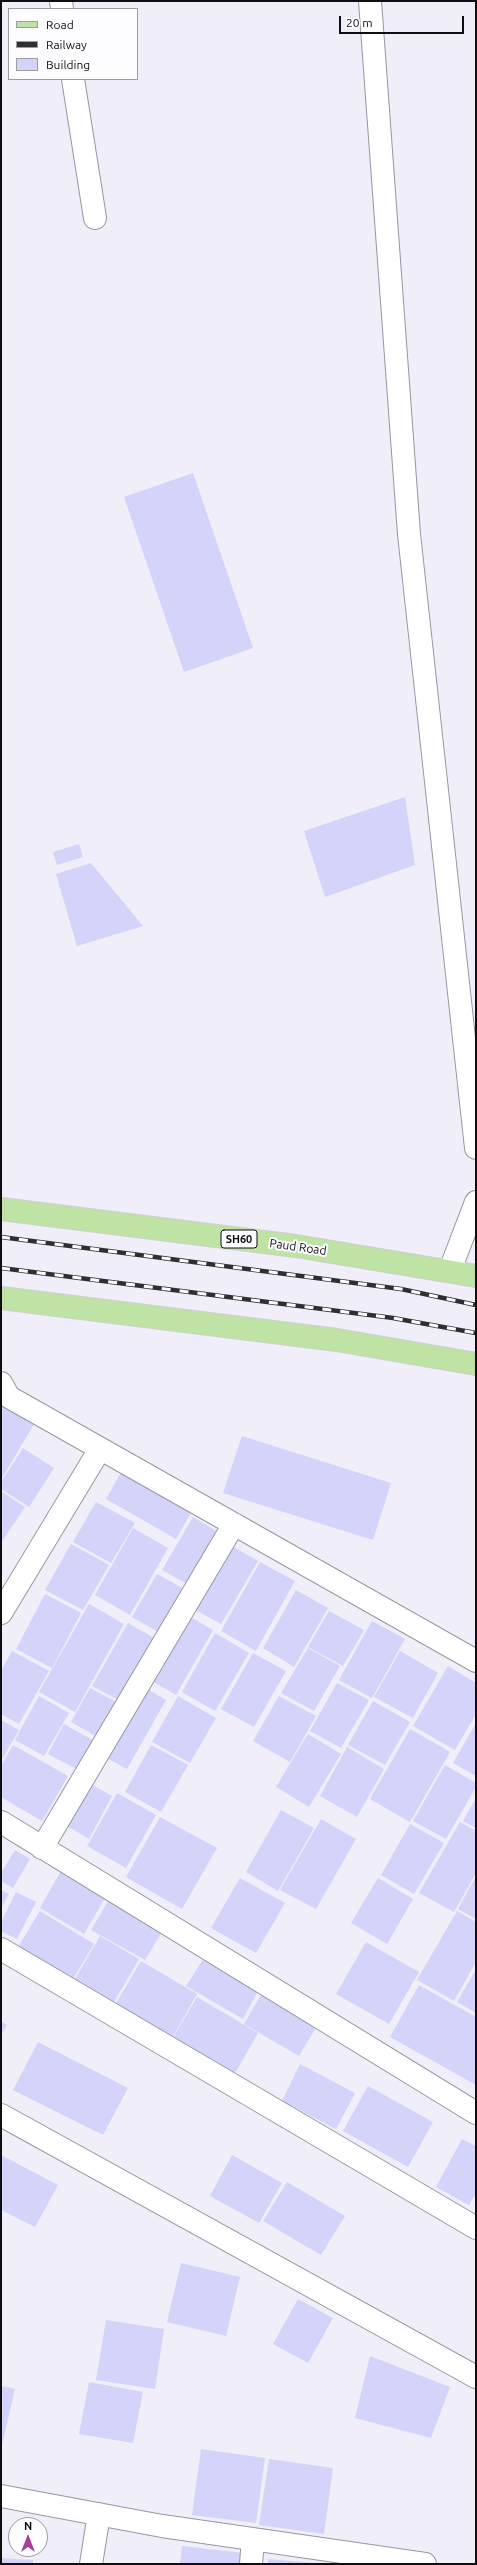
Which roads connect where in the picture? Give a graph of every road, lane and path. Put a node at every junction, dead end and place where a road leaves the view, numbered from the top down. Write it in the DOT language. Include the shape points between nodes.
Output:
graph roads {
  1 [pos="370,1"];
  2 [pos="73,80"];
  3 [pos="95,218"];
  4 [pos="476,1148"];
  5 [pos="476,1202"];
  6 [pos="1,1208"];
  7 [pos="450,1270"];
  8 [pos="476,1276"];
  9 [pos="1,1298"];
  10 [pos="476,1364"];
  11 [pos="1,1383"];
  12 [pos="100,1449"];
  13 [pos="234,1524"];
  14 [pos="1,1613"];
  15 [pos="476,1660"];
  16 [pos="1,1822"];
  17 [pos="42,1848"];
  18 [pos="1,1949"];
  19 [pos="476,2113"];
  20 [pos="1,2115"];
  21 [pos="476,2228"];
  22 [pos="476,2377"];
  23 [pos="1,2496"];
  24 [pos="99,2514"];
  25 [pos="253,2539"];
  26 [pos="326,2556"];
  27 [pos="91,2564"];
  28 [pos="251,2564"];
  29 [pos="425,2564"];
  1 -- 4 [label="street" via="409,534"];
  2 -- 3 [label="street"];
  5 -- 7 [label="street"];
  6 -- 7 [label="main road, Paud Road / SH60" via="296,1246"];
  7 -- 8 [label="main road, Paud Road / SH60"];
  9 -- 10 [label="main road" via="337,1340"];
  11 -- 12 [label="street" via="9,1397"];
  12 -- 13 [label="street"];
  12 -- 14 [label="street"];
  13 -- 15 [label="street"];
  13 -- 17 [label="street"];
  16 -- 17 [label="street"];
  17 -- 19 [label="street"];
  18 -- 21 [label="street"];
  20 -- 22 [label="street"];
  23 -- 24 [label="street"];
  24 -- 25 [label="street"];
  24 -- 27 [label="street"];
  25 -- 26 [label="street"];
  25 -- 28 [label="street"];
  26 -- 29 [label="street"];
}
